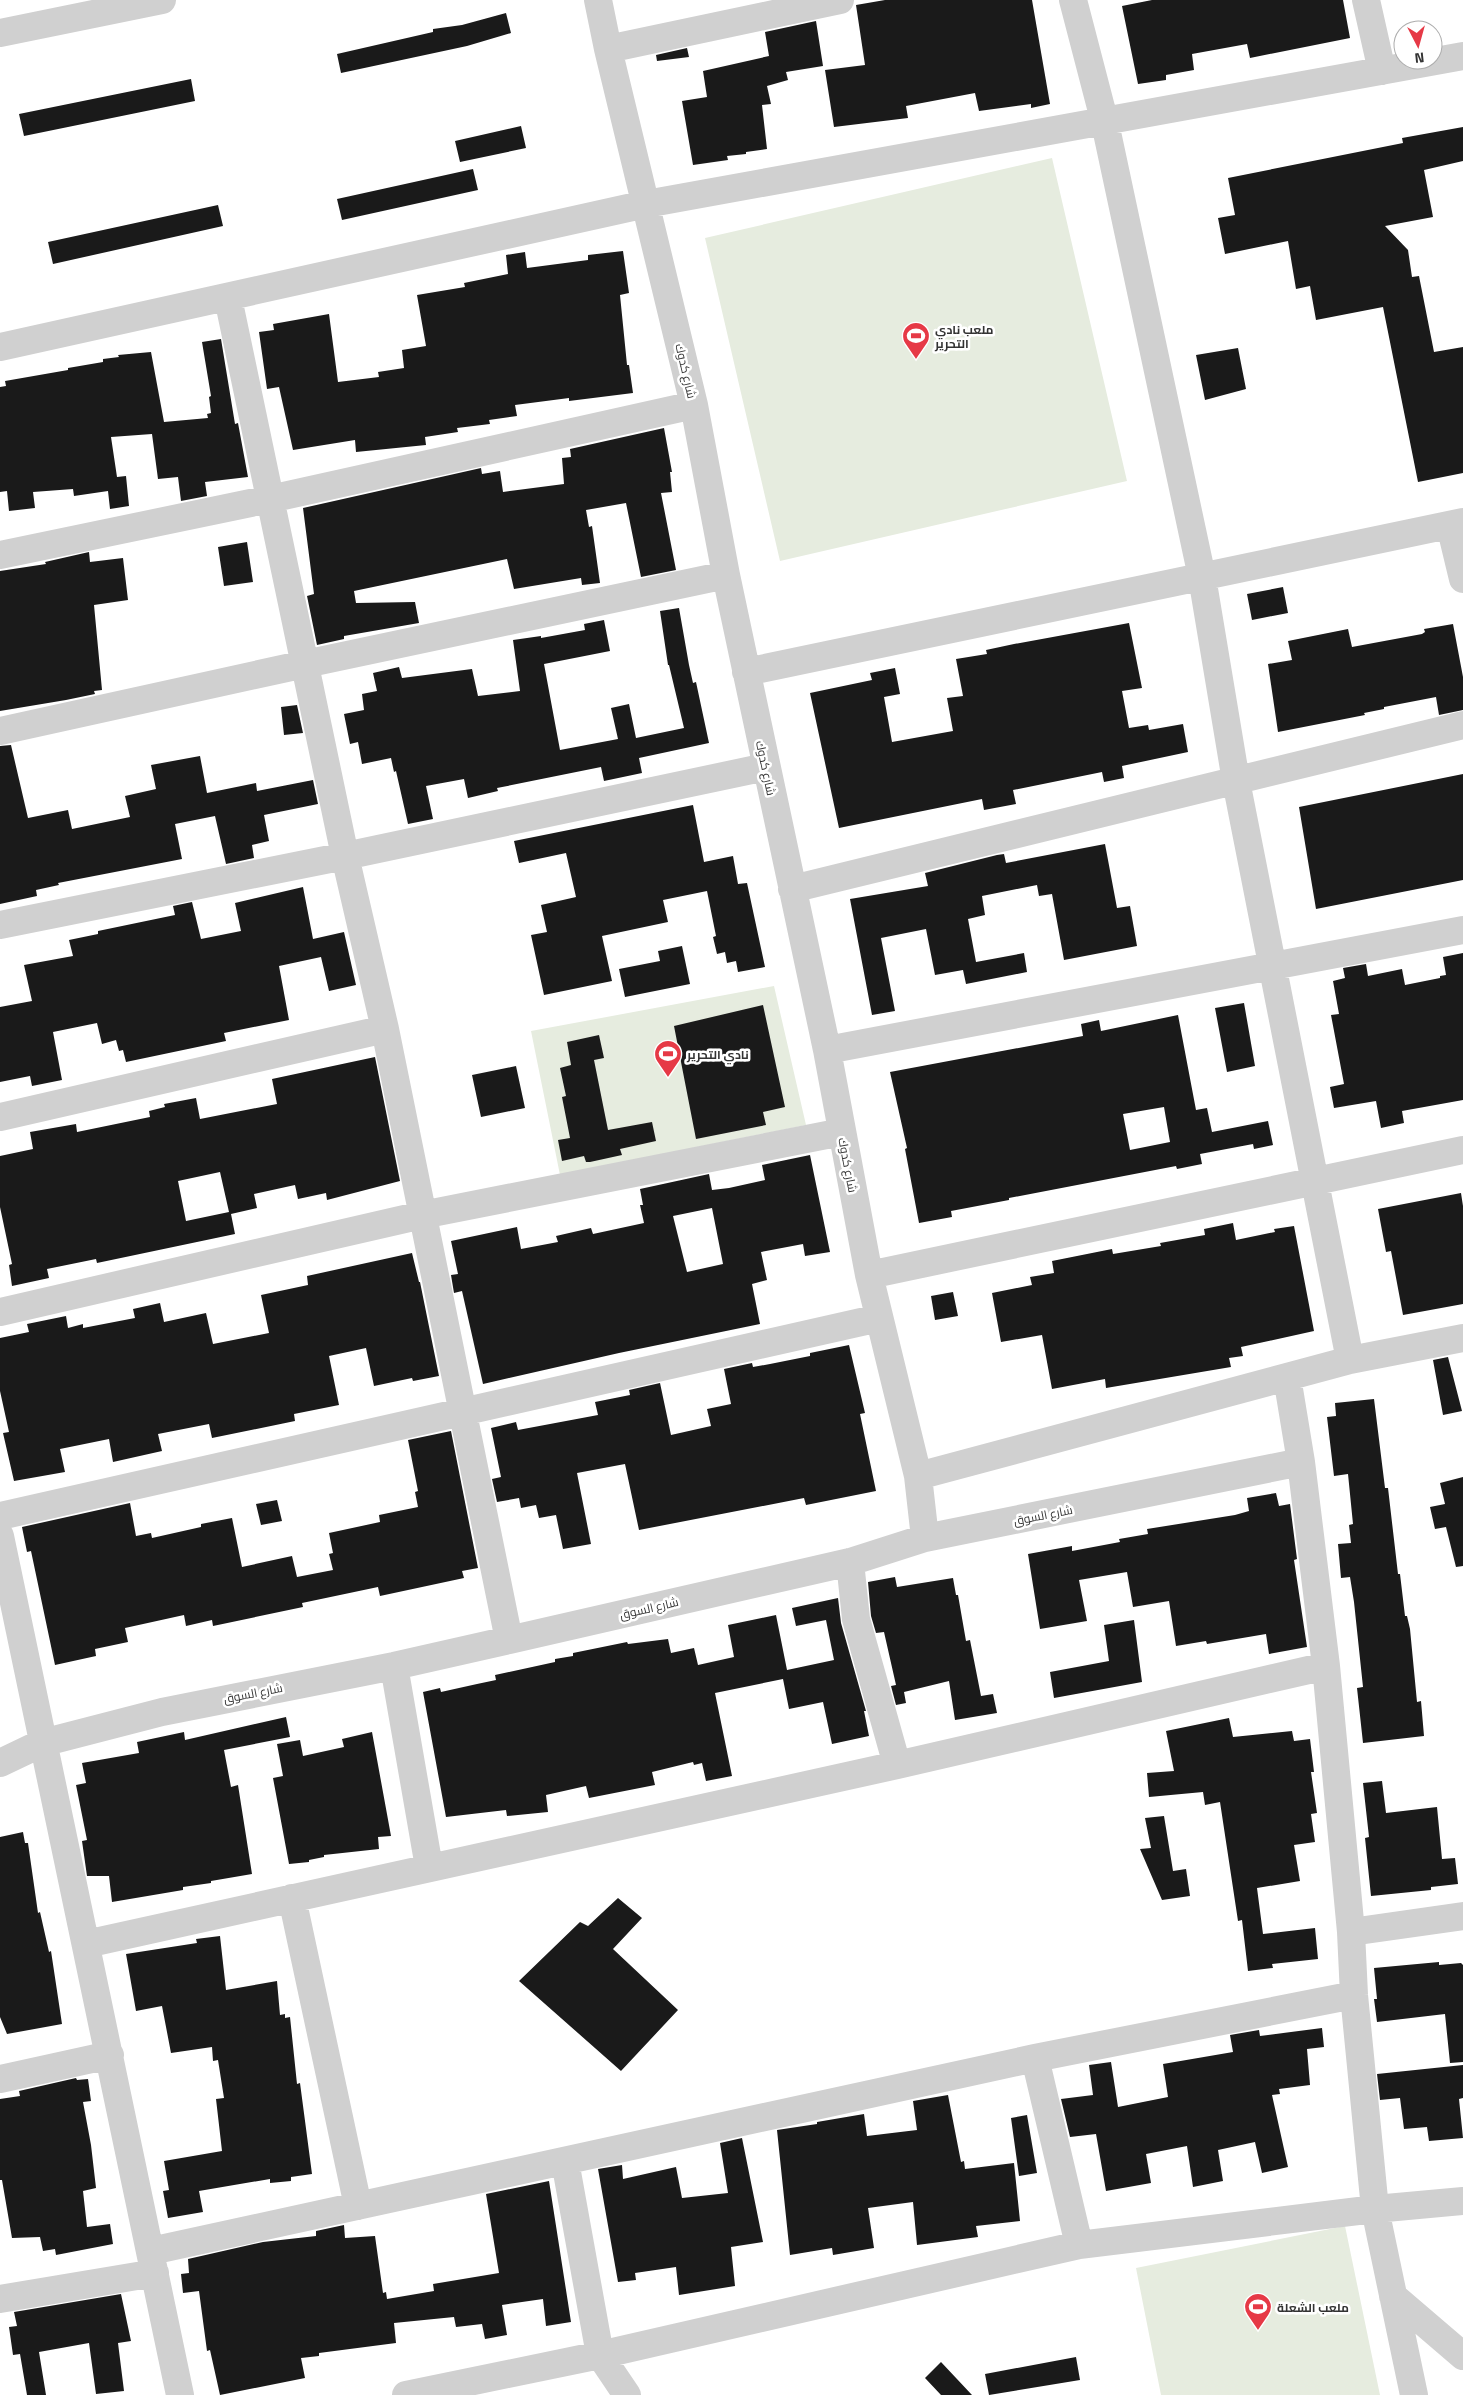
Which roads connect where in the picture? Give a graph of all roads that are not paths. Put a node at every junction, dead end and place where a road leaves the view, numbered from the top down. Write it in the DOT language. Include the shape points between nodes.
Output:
graph roads {
  1 [pos="162,0"];
  2 [pos="598,0"];
  3 [pos="840,0"];
  4 [pos="1073,0"];
  5 [pos="1366,0"];
  6 [pos="0,33"];
  7 [pos="608,49"];
  8 [pos="1463,56"];
  9 [pos="1382,71"];
  10 [pos="1104,123"];
  11 [pos="646,204"];
  12 [pos="228,298"];
  13 [pos="0,346"];
  14 [pos="694,405"];
  15 [pos="270,500"];
  16 [pos="1456,524"];
  17 [pos="0,555"];
  18 [pos="726,575"];
  19 [pos="1202,577"];
  20 [pos="1463,579"];
  21 [pos="305,664"];
  22 [pos="746,672"];
  23 [pos="1463,725"];
  24 [pos="0,732"];
  25 [pos="766,767"];
  26 [pos="1236,781"];
  27 [pos="345,856"];
  28 [pos="792,890"];
  29 [pos="0,925"];
  30 [pos="1463,930"];
  31 [pos="1272,966"];
  32 [pos="385,1029"];
  33 [pos="827,1050"];
  34 [pos="0,1117"];
  35 [pos="842,1132"];
  36 [pos="1463,1150"];
  37 [pos="1314,1181"];
  38 [pos="422,1215"];
  39 [pos="869,1275"];
  40 [pos="0,1312"];
  41 [pos="879,1318"];
  42 [pos="1463,1338"];
  43 [pos="1350,1360"];
  44 [pos="1287,1378"];
  45 [pos="462,1413"];
  46 [pos="1301,1462"];
  47 [pos="918,1476"];
  48 [pos="0,1516"];
  49 [pos="0,1536"];
  50 [pos="925,1538"];
  51 [pos="850,1562"];
  52 [pos="3,1573"];
  53 [pos="509,1640"];
  54 [pos="394,1666"];
  55 [pos="1326,1666"];
  56 [pos="42,1743"];
  57 [pos="0,1763"];
  58 [pos="897,1765"];
  59 [pos="429,1867"];
  60 [pos="292,1898"];
  61 [pos="1463,1916"];
  62 [pos="1351,1932"];
  63 [pos="86,1944"];
  64 [pos="1354,1995"];
  65 [pos="110,2055"];
  66 [pos="1035,2058"];
  67 [pos="0,2079"];
  68 [pos="565,2161"];
  69 [pos="1463,2201"];
  70 [pos="358,2206"];
  71 [pos="1375,2209"];
  72 [pos="1079,2245"];
  73 [pos="153,2262"];
  74 [pos="1394,2296"];
  75 [pos="0,2299"];
  76 [pos="600,2355"];
  77 [pos="1463,2356"];
  78 [pos="180,2395"];
  79 [pos="406,2395"];
  80 [pos="627,2395"];
  81 [pos="1414,2395"];
  1 -- 6 [label="street"];
  2 -- 7 [label="street, شارع كدوك"];
  3 -- 7 [label="street"];
  4 -- 10 [label="street"];
  5 -- 9 [label="street"];
  7 -- 11 [label="street, شارع كدوك"];
  8 -- 9 [label="street"];
  9 -- 10 [label="street"];
  10 -- 11 [label="street"];
  10 -- 19 [label="street"];
  11 -- 12 [label="street"];
  11 -- 14 [label="street, شارع كدوك"];
  12 -- 13 [label="street"];
  12 -- 15 [label="street"];
  14 -- 15 [label="street"];
  14 -- 18 [label="street, شارع كدوك"];
  15 -- 17 [label="street"];
  15 -- 21 [label="street"];
  16 -- 19 [label="street"];
  16 -- 20 [label="street"];
  18 -- 21 [label="street"];
  18 -- 22 [label="street, شارع كدوك"];
  19 -- 22 [label="street"];
  19 -- 26 [label="street"];
  21 -- 24 [label="street"];
  21 -- 27 [label="street"];
  22 -- 25 [label="street, شارع كدوك"];
  23 -- 26 [label="street"];
  25 -- 27 [label="street"];
  25 -- 28 [label="street, شارع كدوك"];
  26 -- 28 [label="street"];
  26 -- 31 [label="street"];
  27 -- 29 [label="street"];
  27 -- 32 [label="street"];
  28 -- 33 [label="street, شارع كدوك"];
  30 -- 31 [label="street"];
  31 -- 33 [label="street"];
  31 -- 37 [label="street"];
  32 -- 34 [label="street"];
  32 -- 38 [label="street"];
  33 -- 35 [label="street, شارع كدوك"];
  35 -- 38 [label="street"];
  35 -- 39 [label="street, شارع كدوك"];
  36 -- 37 [label="street"];
  37 -- 39 [label="street"];
  37 -- 43 [label="street"];
  38 -- 40 [label="street"];
  38 -- 45 [label="street"];
  39 -- 41 [label="street, شارع كدوك"];
  41 -- 45 [label="street"];
  41 -- 47 [label="street, شارع كدوك"];
  42 -- 43 [label="street"];
  43 -- 44 [label="street"];
  44 -- 46 [label="street"];
  44 -- 47 [label="street"];
  45 -- 48 [label="street"];
  45 -- 53 [label="street"];
  46 -- 50 [label="street, شارع السوق"];
  46 -- 55 [label="street"];
  47 -- 50 [label="street, شارع كدوك"];
  49 -- 52 [label="street"];
  50 -- 51 [label="street, شارع السوق"];
  51 -- 53 [label="street, شارع السوق"];
  51 -- 58 [label="street" via="856,1619"];
  52 -- 56 [label="street"];
  53 -- 54 [label="street, شارع السوق"];
  54 -- 56 [label="street, شارع السوق" via="162,1712"];
  54 -- 59 [label="street"];
  55 -- 58 [label="street"];
  55 -- 62 [label="street"];
  56 -- 57 [label="street, شارع السوق"];
  56 -- 63 [label="street"];
  58 -- 59 [label="street"];
  59 -- 60 [label="street"];
  60 -- 63 [label="street"];
  60 -- 70 [label="street"];
  61 -- 62 [label="street"];
  62 -- 64 [label="street"];
  63 -- 65 [label="street"];
  64 -- 66 [label="street"];
  64 -- 71 [label="street"];
  65 -- 67 [label="street"];
  65 -- 73 [label="street"];
  66 -- 68 [label="street"];
  66 -- 72 [label="street"];
  68 -- 70 [label="street"];
  68 -- 76 [label="street"];
  69 -- 71 [label="street"];
  70 -- 73 [label="street"];
  71 -- 72 [label="street"];
  71 -- 74 [label="street"];
  72 -- 76 [label="street"];
  73 -- 75 [label="street"];
  73 -- 78 [label="street"];
  74 -- 77 [label="street"];
  74 -- 81 [label="street"];
  76 -- 79 [label="street"];
  76 -- 80 [label="street"];
}
